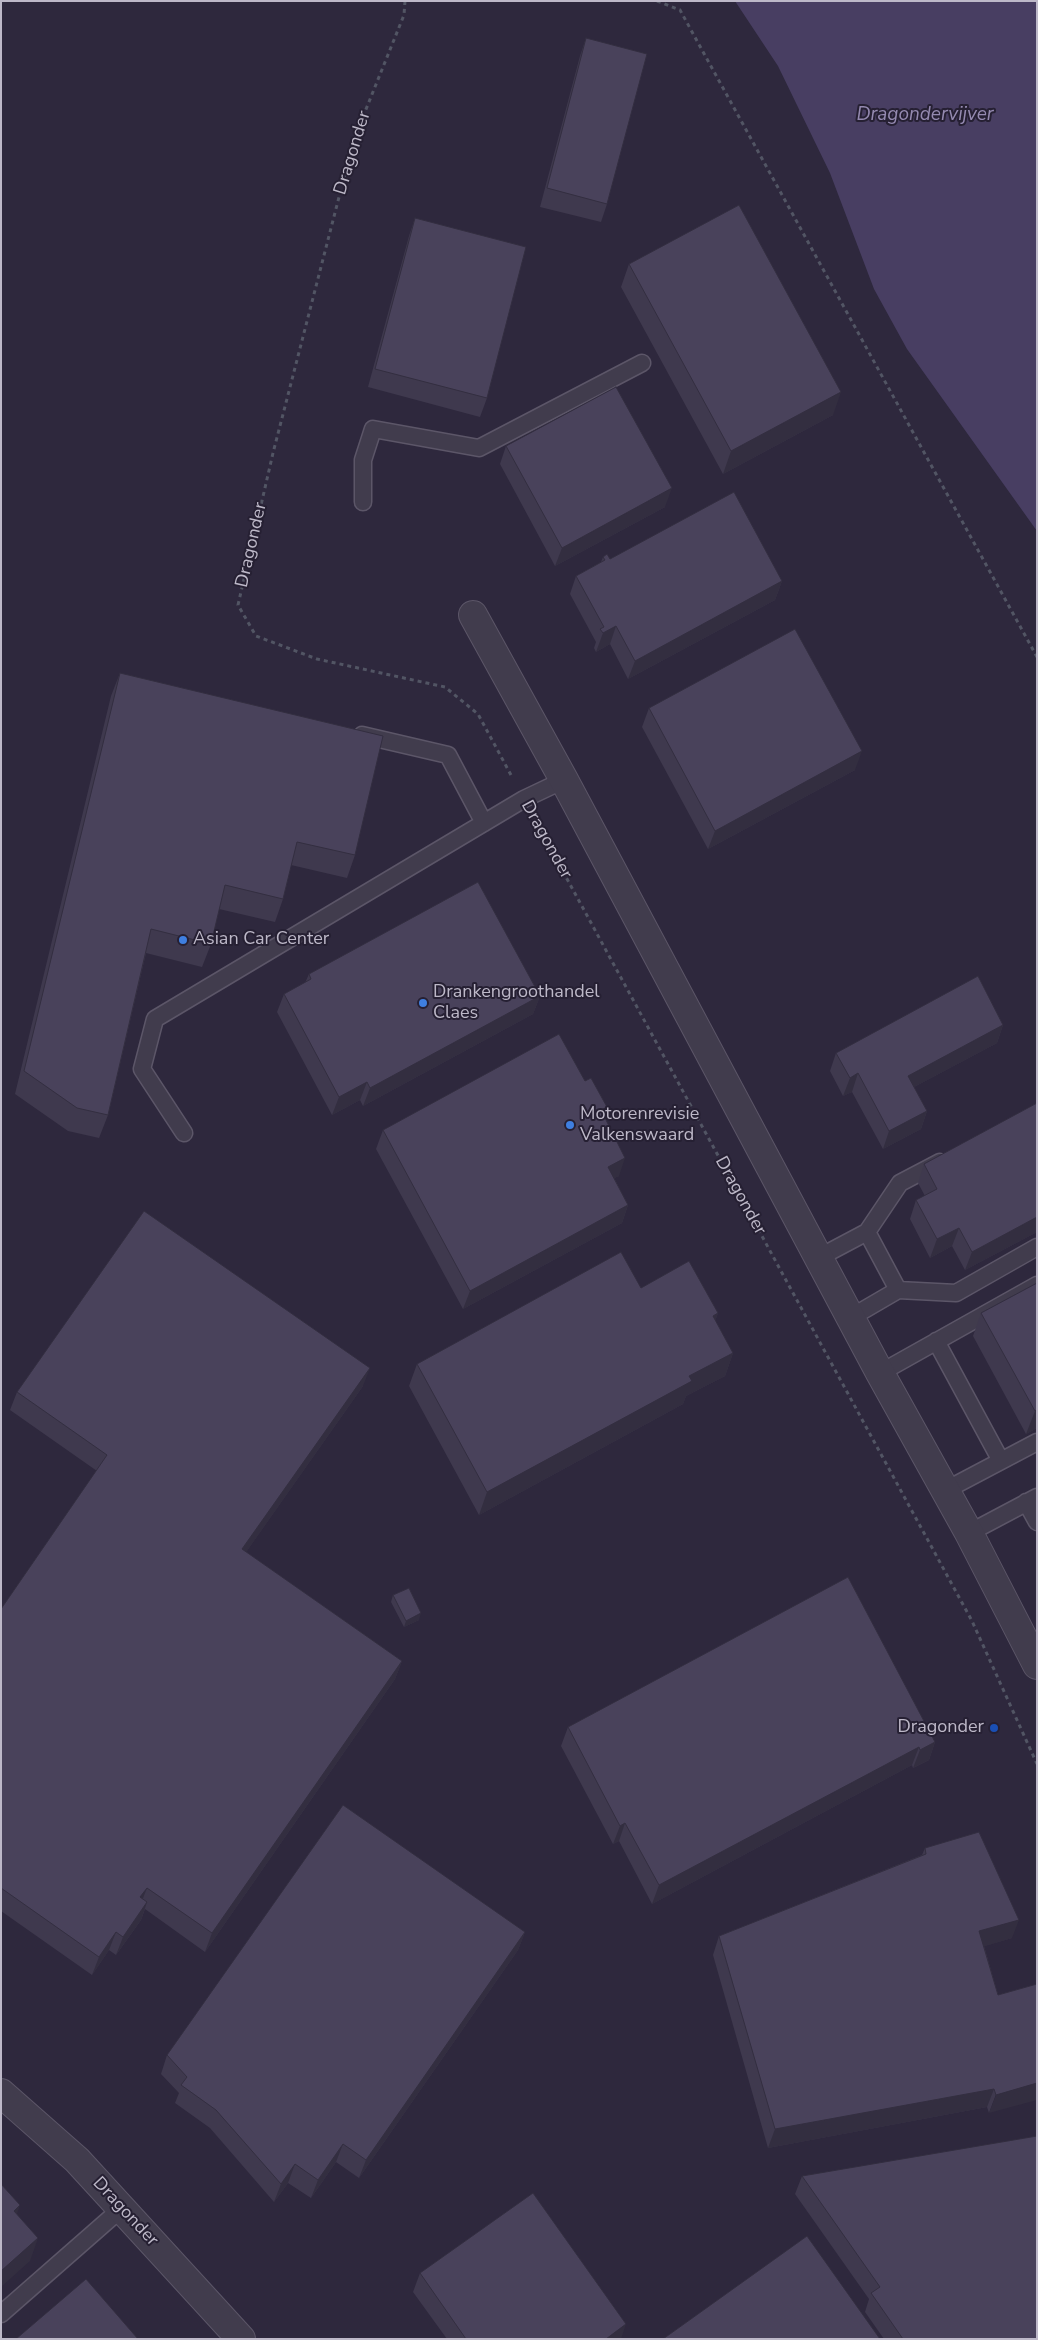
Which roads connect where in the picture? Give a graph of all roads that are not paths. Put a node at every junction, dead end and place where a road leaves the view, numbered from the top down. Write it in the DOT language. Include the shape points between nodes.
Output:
graph roads {
  1 [pos="642,363"];
  2 [pos="364,502"];
  3 [pos="473,615"];
  4 [pos="342,730"];
  5 [pos="564,780"];
  6 [pos="484,823"];
  7 [pos="184,1133"];
  8 [pos="951,1156"];
  9 [pos="866,1232"];
  10 [pos="1037,1247"];
  11 [pos="818,1258"];
  12 [pos="1037,1285"];
  13 [pos="898,1290"];
  14 [pos="850,1318"];
  15 [pos="936,1341"];
  16 [pos="880,1373"];
  17 [pos="1037,1442"];
  18 [pos="1001,1461"];
  19 [pos="946,1490"];
  20 [pos="1031,1500"];
  21 [pos="1037,1522"];
  22 [pos="969,1533"];
  23 [pos="1036,1663"];
  24 [pos="1,2093"];
  25 [pos="122,2208"];
  26 [pos="1,2314"];
  27 [pos="241,2339"];
  1 -- 2 [label="lane" via="479,448 373,429 363,460"];
  3 -- 5 [label="street"];
  4 -- 6 [label="lane" via="448,755"];
  5 -- 6 [label="lane"];
  5 -- 11 [label="street"];
  6 -- 7 [label="lane" via="155,1019 142,1069"];
  8 -- 9 [label="lane" via="900,1183"];
  9 -- 11 [label="lane"];
  9 -- 13 [label="lane"];
  10 -- 13 [label="lane" via="956,1293"];
  11 -- 14 [label="street"];
  12 -- 15 [label="lane"];
  13 -- 14 [label="lane"];
  14 -- 16 [label="street"];
  15 -- 16 [label="lane"];
  15 -- 18 [label="lane"];
  16 -- 19 [label="street"];
  17 -- 18 [label="lane"];
  18 -- 19 [label="lane"];
  19 -- 22 [label="street"];
  20 -- 21 [label="lane"];
  20 -- 22 [label="lane"];
  22 -- 23 [label="street"];
  24 -- 25 [label="street, Dragonder" via="77,2160"];
  25 -- 26 [label="lane"];
  25 -- 27 [label="street, Dragonder"];
}
